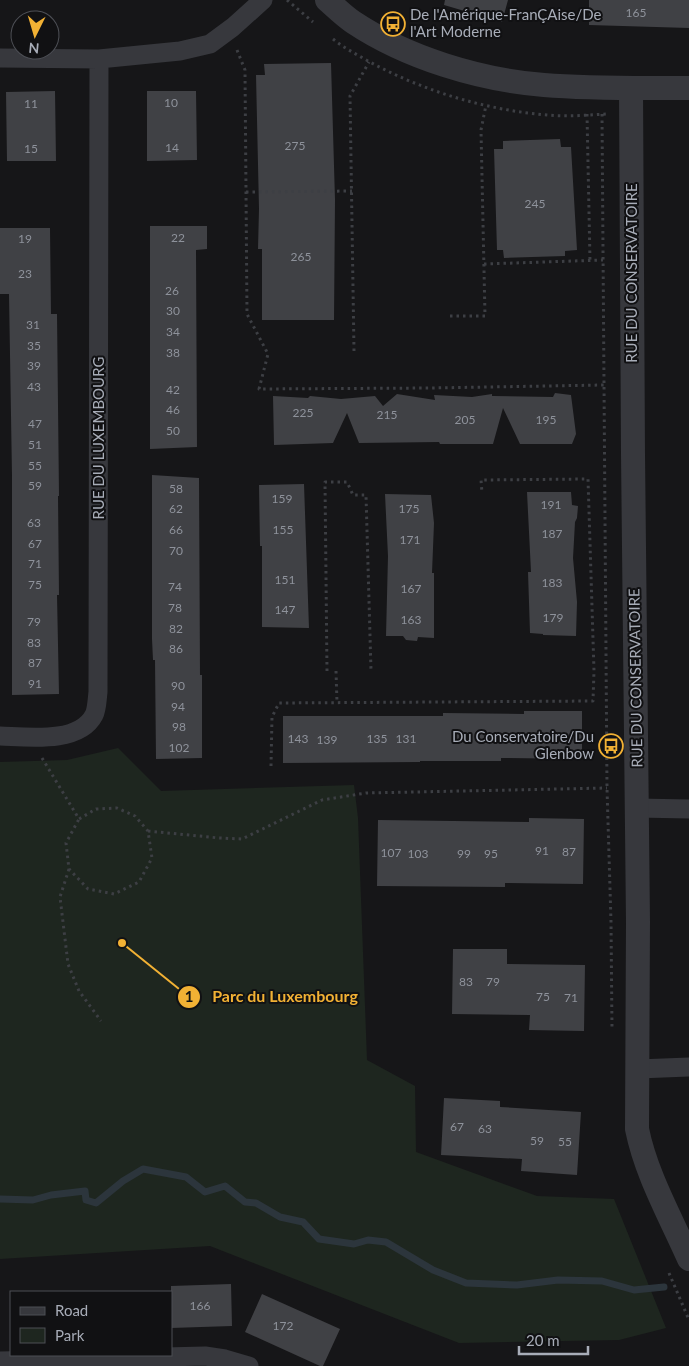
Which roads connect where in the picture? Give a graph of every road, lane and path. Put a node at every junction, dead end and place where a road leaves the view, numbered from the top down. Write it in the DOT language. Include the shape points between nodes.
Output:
graph roads {
  1 [pos="263,0"];
  2 [pos="327,0"];
  3 [pos="226,33"];
  4 [pos="0,58"];
  5 [pos="98,58"];
  6 [pos="369,62"];
  7 [pos="631,88"];
  8 [pos="689,88"];
  9 [pos="486,105"];
  10 [pos="587,114"];
  11 [pos="352,191"];
  12 [pos="246,192"];
  13 [pos="603,260"];
  14 [pos="590,261"];
  15 [pos="484,264"];
  16 [pos="450,316"];
  17 [pos="354,351"];
  18 [pos="604,385"];
  19 [pos="482,493"];
  20 [pos="327,671"];
  21 [pos="336,671"];
  22 [pos="371,671"];
  23 [pos="337,703"];
  24 [pos="0,736"];
  25 [pos="29,737"];
  26 [pos="271,766"];
  27 [pos="607,788"];
  28 [pos="637,808"];
  29 [pos="689,809"];
  30 [pos="78,819"];
  31 [pos="148,831"];
  32 [pos="69,870"];
  33 [pos="102,1021"];
  34 [pos="689,1067"];
  35 [pos="638,1069"];
  36 [pos="689,1259"];
  37 [pos="0,1361"];
  38 [pos="249,1366"];
  1 -- 3 [label="street"];
  2 -- 7 [label="street" via="353,22 394,45 449,66 489,77 543,85"];
  3 -- 5 [label="street" via="210,44 180,51"];
  3 -- 12 [label="path" via="245,70"];
  4 -- 5 [label="street"];
  5 -- 25 [label="street, RUE DU LUXEMBOURG" via="98,692 95,714 85,728 69,735"];
  6 -- 11 [label="path" via="350,96"];
  7 -- 8 [label="street"];
  7 -- 28 [label="street, RUE DU CONSERVATOIRE"];
  9 -- 15 [label="path" via="481,130"];
  10 -- 14 [label="path"];
  11 -- 12 [label="path"];
  11 -- 17 [label="path"];
  12 -- 18 [label="path" via="247,314 268,354 259,389"];
  13 -- 14 [label="path"];
  14 -- 15 [label="path"];
  15 -- 16 [label="path" via="485,316"];
  19 -- 23 [label="path" via="481,480 588,479 593,701"];
  20 -- 22 [label="path" via="325,482 347,482 353,495 366,495"];
  21 -- 23 [label="path"];
  23 -- 26 [label="path" via="279,703 272,717"];
  24 -- 25 [label="street, RUE DU LUXEMBOURG"];
  25 -- 30 [label="path"];
  27 -- 31 [label="path" via="366,793 322,800 242,838"];
  28 -- 29 [label="street"];
  28 -- 35 [label="street, RUE DU CONSERVATOIRE"];
  30 -- 31 [label="path" via="96,809 117,808 135,816"];
  30 -- 32 [label="path" via="66,843"];
  31 -- 32 [label="path" via="152,858 139,882 114,894 88,889"];
  32 -- 33 [label="path" via="60,897 68,964 79,992"];
  34 -- 35 [label="street"];
  35 -- 36 [label="street, RUE DU CONSERVATOIRE" via="637,1129 642,1150"];
  37 -- 38 [label="street" via="205,1356"];
}
